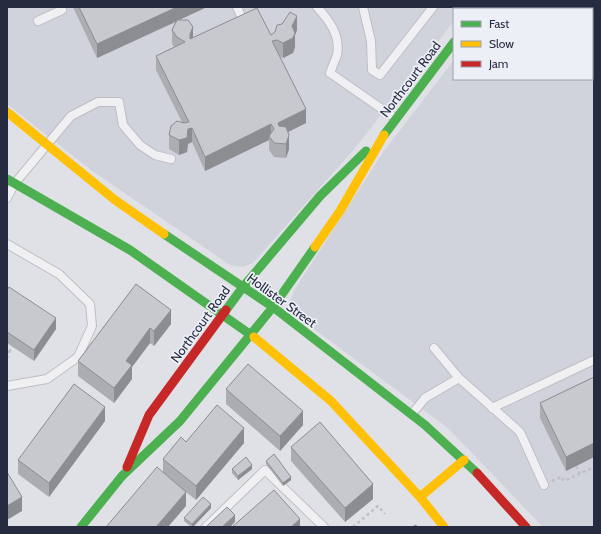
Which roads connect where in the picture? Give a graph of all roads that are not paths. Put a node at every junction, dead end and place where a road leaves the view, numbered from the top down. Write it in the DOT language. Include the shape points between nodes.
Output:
graph roads {
  1 [pos="60,7"];
  2 [pos="237,7"];
  3 [pos="317,7"];
  4 [pos="363,7"];
  5 [pos="433,7"];
  6 [pos="241,16"];
  7 [pos="38,21"];
  8 [pos="453,43"];
  9 [pos="7,112"];
  10 [pos="396,119"];
  11 [pos="386,132"];
  12 [pos="48,145"];
  13 [pos="171,159"];
  14 [pos="11,181"];
  15 [pos="7,198"];
  16 [pos="7,244"];
  17 [pos="243,287"];
  18 [pos="272,307"];
  19 [pos="222,315"];
  20 [pos="250,334"];
  21 [pos="434,348"];
  22 [pos="594,360"];
  23 [pos="459,378"];
  24 [pos="7,386"];
  25 [pos="492,408"];
  26 [pos="411,414"];
  27 [pos="464,460"];
  28 [pos="122,476"];
  29 [pos="544,485"];
  30 [pos="420,497"];
  31 [pos="81,527"];
  32 [pos="206,527"];
  33 [pos="324,527"];
  34 [pos="444,527"];
  35 [pos="526,527"];
  1 -- 7 [label="lane" via="62,10"];
  2 -- 6 [label="lane"];
  3 -- 10 [label="lane" via="329,20 336,36 337,54 330,73"];
  4 -- 5 [label="lane" via="371,41 372,70 380,75"];
  8 -- 10 [label="main road, Northcourt Road"];
  9 -- 12 [label="main road, Hollister Street"];
  10 -- 11 [label="main road, Northcourt Road"];
  11 -- 17 [label="main road, Northcourt Road" via="320,196"];
  11 -- 18 [label="main road, Northcourt Road" via="340,211"];
  12 -- 13 [label="lane" via="71,116 98,102 119,102 123,125 140,145 155,155"];
  12 -- 14 [label="lane"];
  12 -- 17 [label="main road, Hollister Street" via="115,200"];
  14 -- 15 [label="lane"];
  14 -- 19 [label="main road" via="130,250"];
  16 -- 24 [label="lane" via="59,274 90,304 92,326 78,357 47,380"];
  17 -- 18 [label="main road, Hollister Street"];
  17 -- 19 [label="main road, Northcourt Road"];
  18 -- 20 [label="main road, Northcourt Road"];
  18 -- 26 [label="main road, Hollister Street"];
  19 -- 20 [label="main road"];
  19 -- 28 [label="main road, Northcourt Road" via="149,415"];
  20 -- 28 [label="main road, Northcourt Road" via="180,421"];
  20 -- 30 [label="main road" via="331,402"];
  21 -- 23 [label="lane"];
  22 -- 25 [label="lane"];
  23 -- 25 [label="lane"];
  23 -- 26 [label="lane" via="425,398"];
  25 -- 29 [label="lane" via="520,432"];
  26 -- 27 [label="main road, Hollister Street"];
  27 -- 30 [label="main road"];
  27 -- 35 [label="main road, Hollister Street"];
  28 -- 31 [label="main road, Northcourt Road"];
  30 -- 34 [label="main road"];
  32 -- 33 [label="lane" via="265,470"];
}
